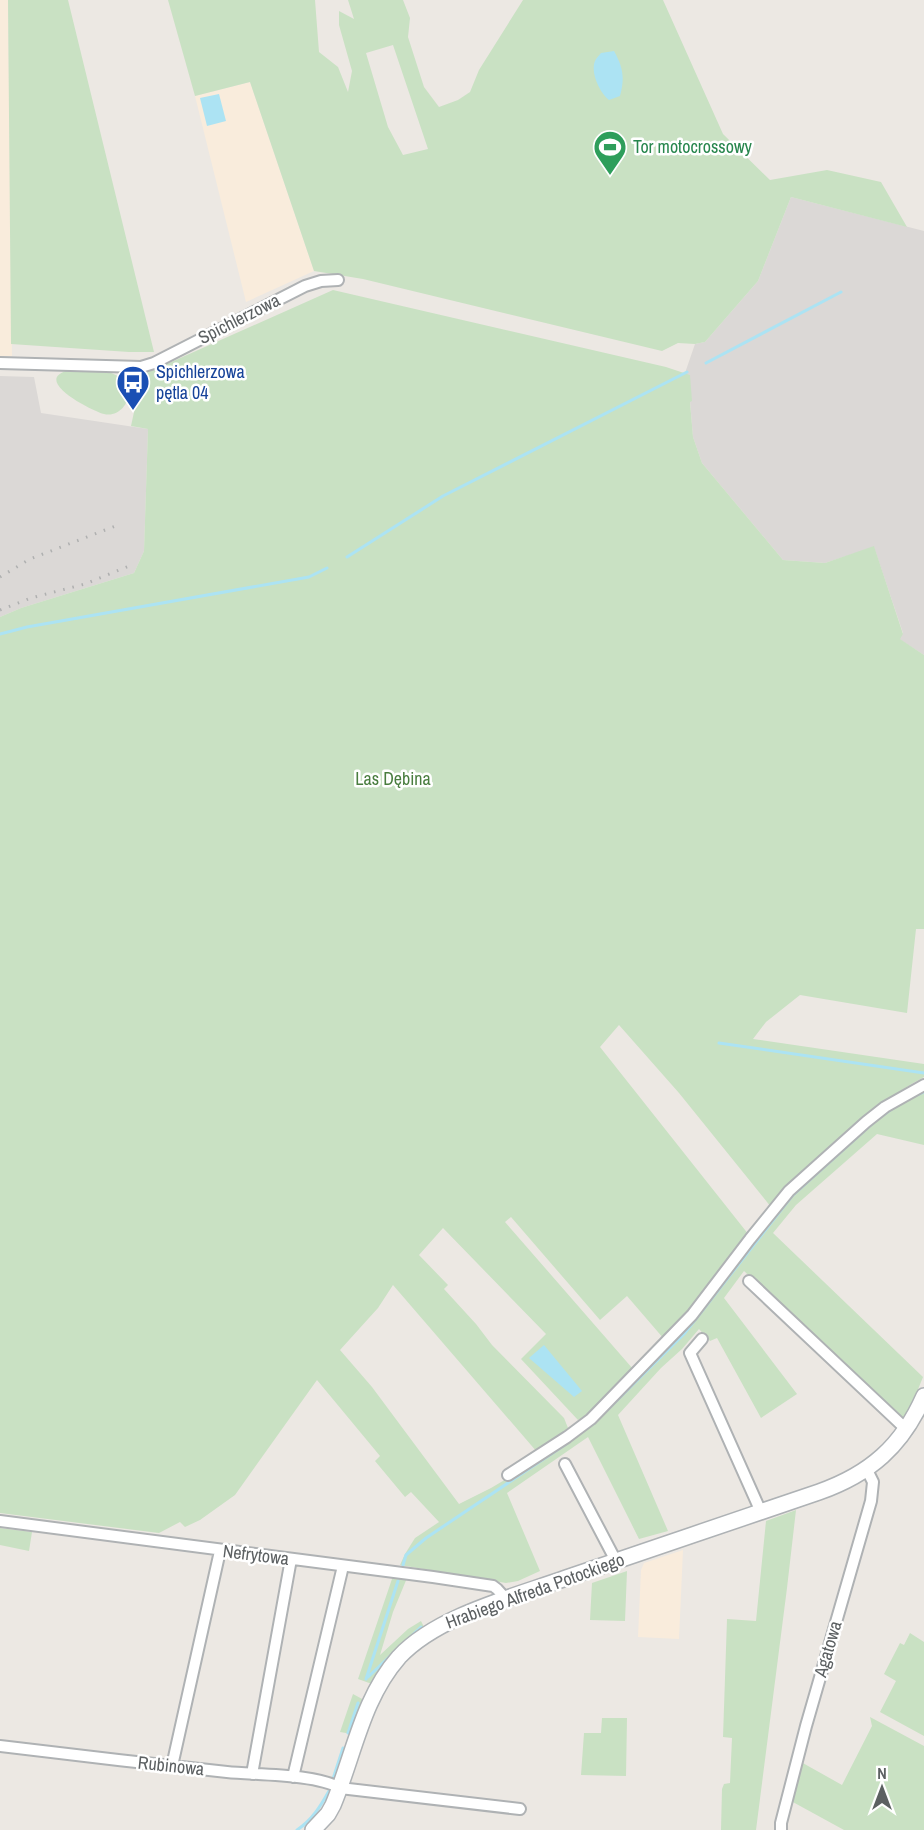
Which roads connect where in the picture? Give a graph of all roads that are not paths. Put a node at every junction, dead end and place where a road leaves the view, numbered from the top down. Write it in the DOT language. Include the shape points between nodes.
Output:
graph roads {
  1 [pos="338,280"];
  2 [pos="0,363"];
  3 [pos="924,1085"];
  4 [pos="749,1281"];
  5 [pos="702,1339"];
  6 [pos="924,1396"];
  7 [pos="906,1430"];
  8 [pos="565,1464"];
  9 [pos="867,1470"];
  10 [pos="508,1475"];
  11 [pos="761,1512"];
  12 [pos="0,1521"];
  13 [pos="220,1551"];
  14 [pos="291,1559"];
  15 [pos="616,1561"];
  16 [pos="343,1566"];
  17 [pos="506,1599"];
  18 [pos="0,1746"];
  19 [pos="172,1766"];
  20 [pos="252,1774"];
  21 [pos="293,1777"];
  22 [pos="340,1788"];
  23 [pos="520,1809"];
  24 [pos="313,1830"];
  25 [pos="781,1830"];
  1 -- 2 [label="street, Spichlerzowa" via="305,286 141,367"];
  3 -- 10 [label="street" via="879,1112 789,1191 692,1316 591,1419"];
  4 -- 7 [label="street"];
  5 -- 11 [label="street" via="690,1353"];
  6 -- 7 [label="street, Hrabiego Alfreda Potockiego"];
  7 -- 9 [label="street, Hrabiego Alfreda Potockiego"];
  8 -- 15 [label="street"];
  9 -- 11 [label="street, Hrabiego Alfreda Potockiego" via="836,1486"];
  9 -- 25 [label="street, Agatowa" via="873,1493 806,1726"];
  11 -- 15 [label="street, Hrabiego Alfreda Potockiego"];
  12 -- 13 [label="street, Nefrytowa"];
  13 -- 14 [label="street, Nefrytowa"];
  13 -- 19 [label="street"];
  14 -- 16 [label="street, Nefrytowa"];
  14 -- 20 [label="street"];
  15 -- 17 [label="street, Hrabiego Alfreda Potockiego"];
  16 -- 17 [label="street, Nefrytowa" via="493,1586"];
  16 -- 21 [label="street"];
  17 -- 22 [label="street, Hrabiego Alfreda Potockiego" via="442,1625 398,1659 368,1706"];
  18 -- 19 [label="street, Rubinowa"];
  19 -- 20 [label="street, Rubinowa"];
  20 -- 21 [label="street, Rubinowa"];
  21 -- 22 [label="street, Rubinowa"];
  22 -- 23 [label="street, Rubinowa"];
  22 -- 24 [label="street, Hrabiego Alfreda Potockiego" via="328,1814"];
}
